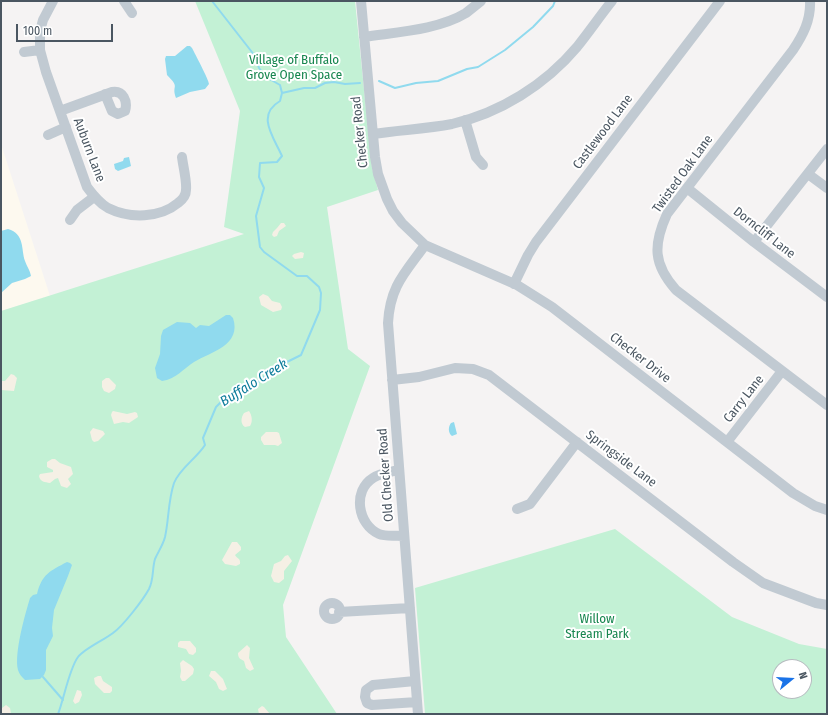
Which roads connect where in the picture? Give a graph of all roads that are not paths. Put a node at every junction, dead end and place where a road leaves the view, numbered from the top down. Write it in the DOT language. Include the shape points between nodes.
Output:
graph roads {
  1 [pos="53,1"];
  2 [pos="124,1"];
  3 [pos="361,1"];
  4 [pos="481,1"];
  5 [pos="612,1"];
  6 [pos="720,1"];
  7 [pos="810,1"];
  8 [pos="132,13"];
  9 [pos="364,37"];
  10 [pos="40,50"];
  11 [pos="24,52"];
  12 [pos="105,94"];
  13 [pos="60,111"];
  14 [pos="465,120"];
  15 [pos="66,127"];
  16 [pos="373,134"];
  17 [pos="48,135"];
  18 [pos="827,149"];
  19 [pos="182,157"];
  20 [pos="483,165"];
  21 [pos="808,174"];
  22 [pos="687,188"];
  23 [pos="827,188"];
  24 [pos="94,197"];
  25 [pos="70,220"];
  26 [pos="754,242"];
  27 [pos="425,245"];
  28 [pos="514,284"];
  29 [pos="827,297"];
  30 [pos="782,371"];
  31 [pos="392,380"];
  32 [pos="827,405"];
  33 [pos="576,442"];
  34 [pos="727,442"];
  35 [pos="399,470"];
  36 [pos="517,509"];
  37 [pos="827,510"];
  38 [pos="404,536"];
  39 [pos="827,604"];
  40 [pos="410,608"];
  41 [pos="340,612"];
  42 [pos="415,681"];
  43 [pos="417,702"];
  44 [pos="418,714"];
  1 -- 10 [label="street, Auburn Lane" via="40,31"];
  2 -- 8 [label="street"];
  3 -- 9 [label="street, Checker Road"];
  4 -- 9 [label="street" via="466,13 426,28"];
  5 -- 14 [label="street" via="577,47 547,77 504,105"];
  6 -- 28 [label="street, Castlewood Lane" via="536,242"];
  7 -- 22 [label="street, Twisted Oak Lane" via="804,34 797,45"];
  9 -- 16 [label="street, Checker Road"];
  10 -- 11 [label="street"];
  10 -- 13 [label="street, Auburn Lane"];
  12 -- 13 [label="street"];
  13 -- 15 [label="street, Auburn Lane"];
  14 -- 16 [label="street" via="436,127"];
  14 -- 20 [label="street" via="476,157"];
  15 -- 17 [label="street"];
  15 -- 24 [label="street, Auburn Lane" via="87,187"];
  16 -- 27 [label="street, Checker Road" via="378,174 387,198 402,223"];
  18 -- 21 [label="street"];
  19 -- 24 [label="street, Auburn Lane" via="186,191 183,199 172,208 158,214 138,216 109,208"];
  21 -- 23 [label="street"];
  21 -- 26 [label="street"];
  22 -- 26 [label="street, Dorncliff Lane"];
  22 -- 30 [label="street, Twisted Oak Lane" via="667,214 661,228 658,254 666,279 676,290"];
  24 -- 25 [label="street" via="77,210"];
  26 -- 29 [label="street, Dorncliff Lane"];
  27 -- 28 [label="street, Checker Drive"];
  27 -- 31 [label="street, Old Checker Road" via="396,285 389,308"];
  28 -- 34 [label="street, Checker Drive" via="552,307"];
  30 -- 32 [label="street, Twisted Oak Lane"];
  30 -- 34 [label="street, Carry Lane"];
  31 -- 33 [label="street, Springside Lane" via="419,377 455,368 473,369 489,375"];
  31 -- 35 [label="street, Old Checker Road"];
  33 -- 36 [label="street" via="530,504"];
  33 -- 39 [label="street, Springside Lane" via="764,583 816,603"];
  34 -- 37 [label="street, Checker Drive" via="793,493"];
  35 -- 38 [label="street, Old Checker Road"];
  35 -- 38 [label="street" via="373,478 366,484 359,504 366,523 380,535"];
  38 -- 40 [label="street, Old Checker Road"];
  40 -- 41 [label="street"];
  40 -- 42 [label="street, Old Checker Road"];
  42 -- 43 [label="street, Old Checker Road"];
  42 -- 43 [label="street" via="372,685 366,690 365,696 372,705"];
  43 -- 44 [label="street, Old Checker Road"];
}
